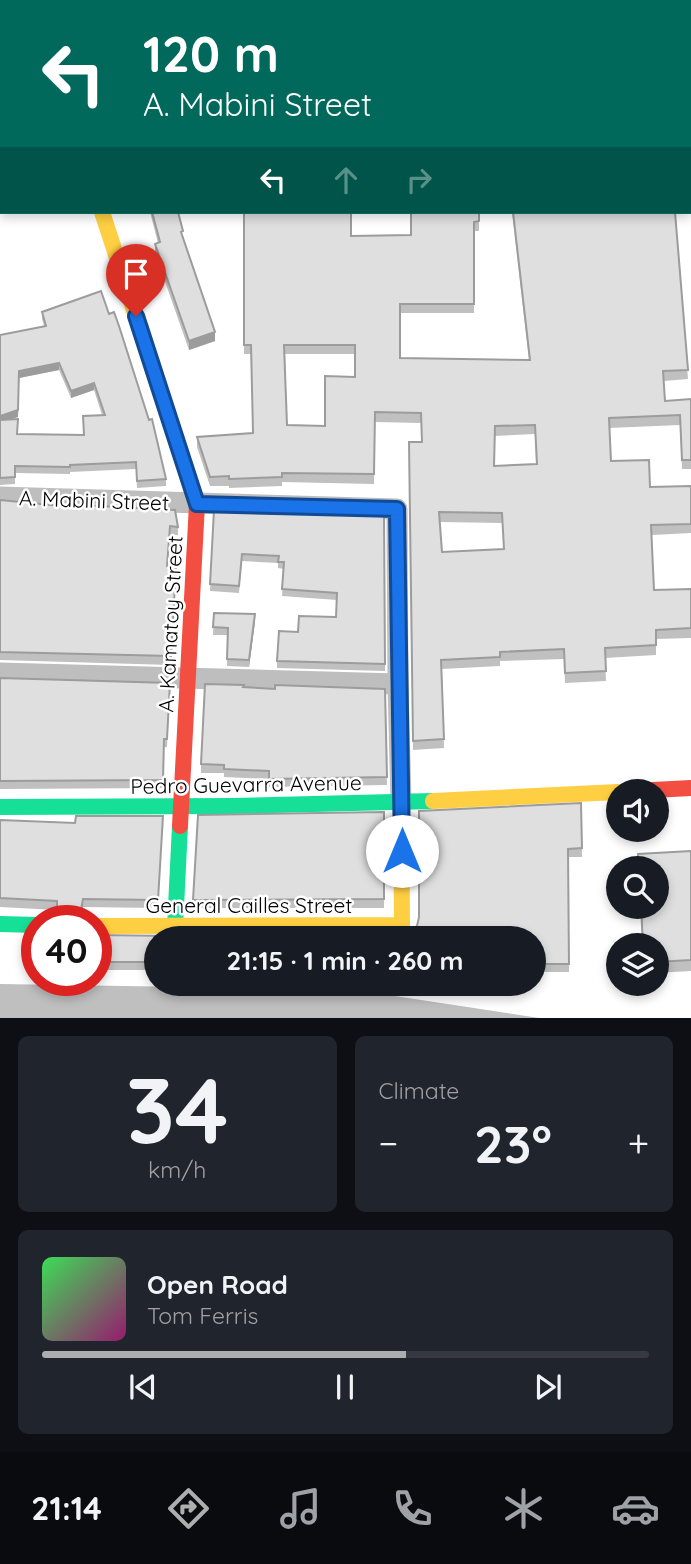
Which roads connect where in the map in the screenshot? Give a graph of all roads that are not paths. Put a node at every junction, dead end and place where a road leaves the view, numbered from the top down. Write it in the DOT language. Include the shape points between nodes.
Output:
graph roads {
  1 [pos="103,214"];
  2 [pos="0,497"];
  3 [pos="197,504"];
  4 [pos="0,673"];
  5 [pos="188,677"];
  6 [pos="398,684"];
  7 [pos="691,788"];
  8 [pos="669,789"];
  9 [pos="606,793"];
  10 [pos="401,802"];
  11 [pos="0,807"];
  12 [pos="181,807"];
  13 [pos="0,924"];
  14 [pos="21,925"];
  15 [pos="112,926"];
  16 [pos="175,926"];
  17 [pos="288,926"];
  18 [pos="144,927"];
  1 -- 3 [label="street, A. Kamatoy Street"];
  2 -- 3 [label="street, A. Mabini Street"];
  3 -- 5 [label="street, A. Kamatoy Street"];
  3 -- 6 [label="street, A. Mabini Street" via="397,509"];
  4 -- 5 [label="street"];
  5 -- 6 [label="street"];
  5 -- 12 [label="street, A. Kamatoy Street"];
  6 -- 10 [label="street"];
  7 -- 8 [label="street"];
  9 -- 10 [label="street, Pedro Guevarra Avenue"];
  10 -- 12 [label="street, Pedro Guevarra Avenue"];
  10 -- 17 [label="street, General Cailles Street" via="402,925"];
  11 -- 12 [label="street, Pedro Guevarra Avenue"];
  12 -- 16 [label="street, A. Kamatoy Street"];
  13 -- 14 [label="street"];
  15 -- 18 [label="street, General Cailles Street"];
}
